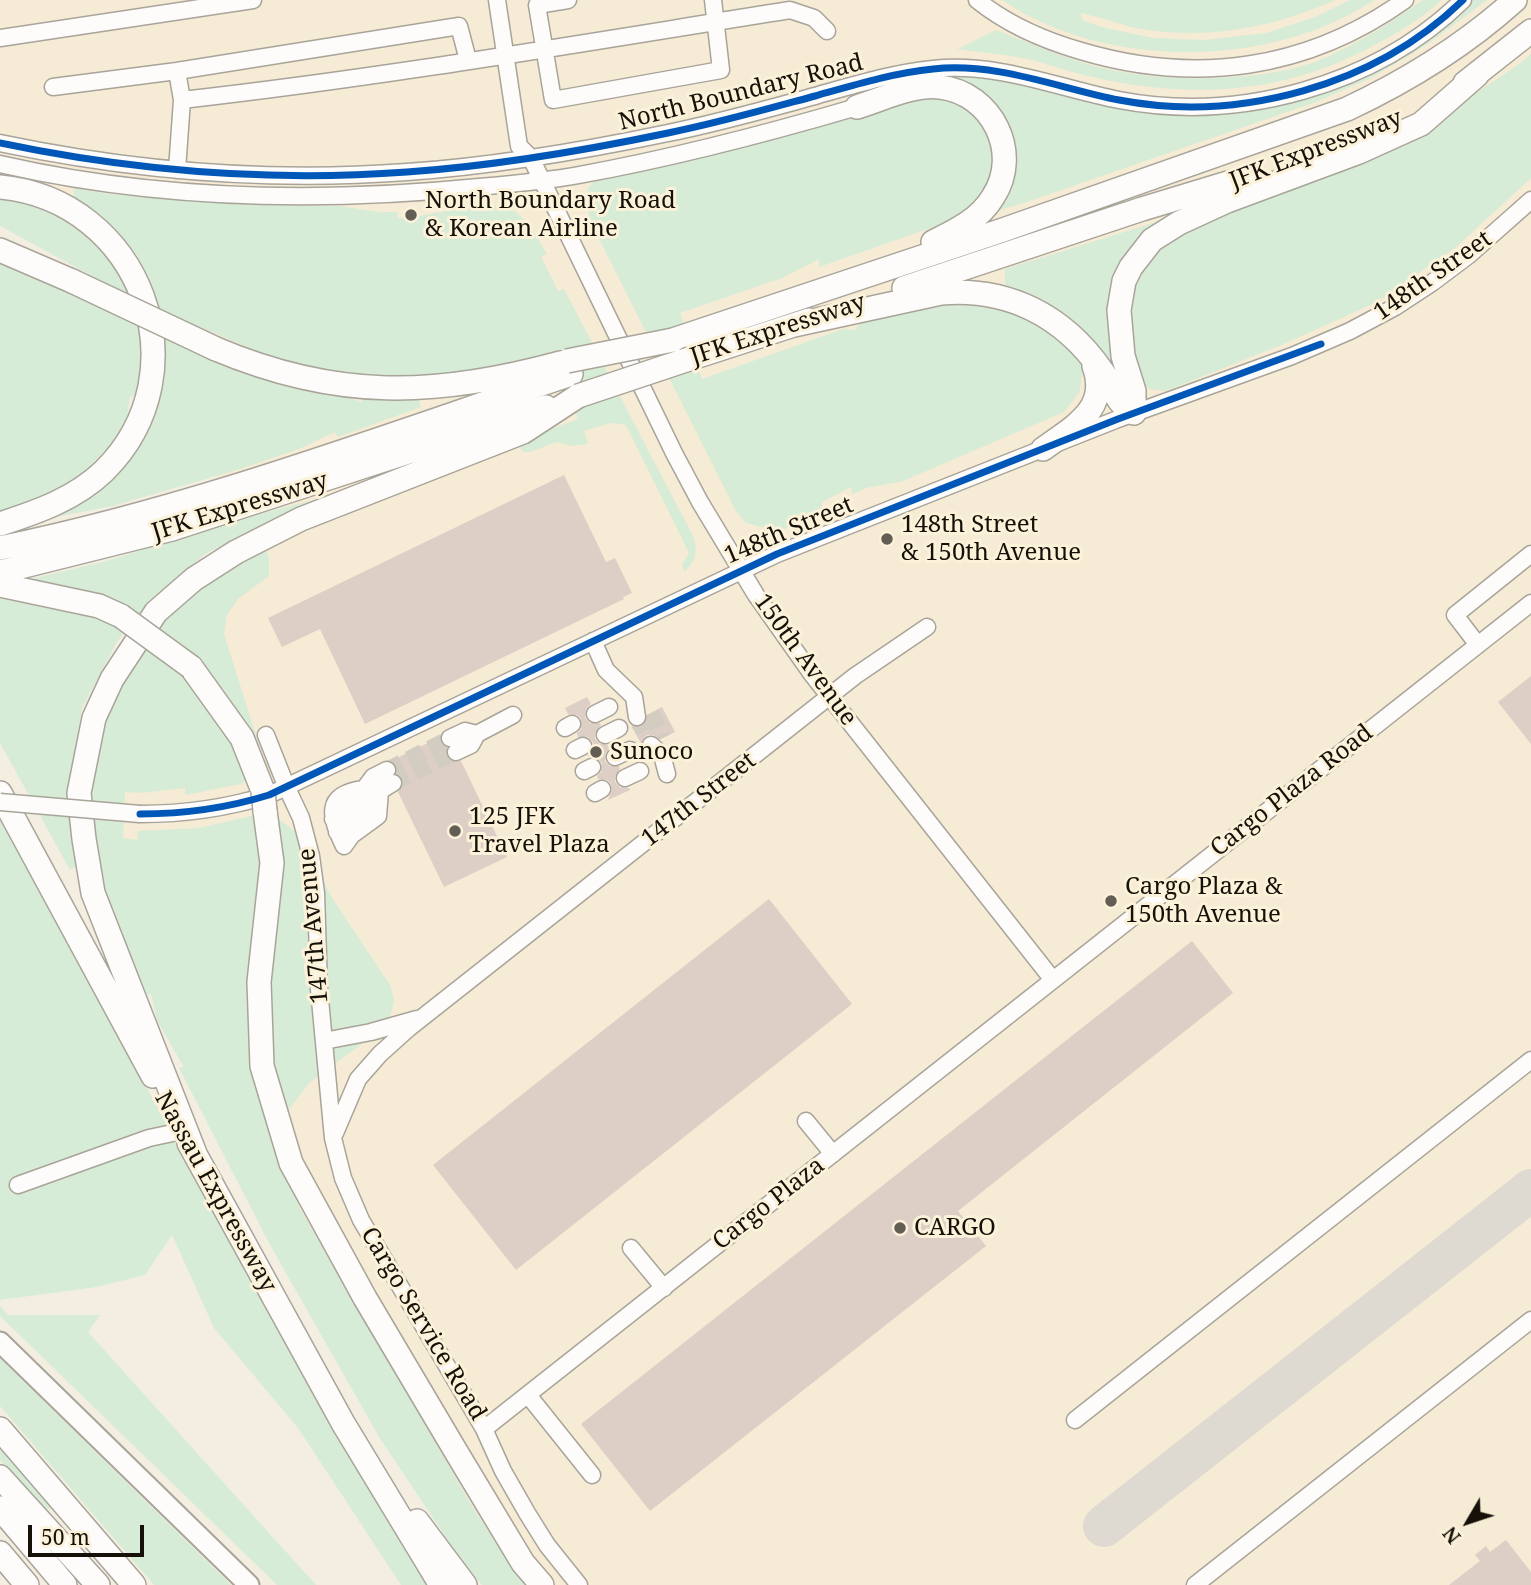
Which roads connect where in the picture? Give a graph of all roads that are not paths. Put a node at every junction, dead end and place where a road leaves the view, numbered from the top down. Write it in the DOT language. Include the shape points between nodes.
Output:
graph roads {
  1 [pos="253,0"];
  2 [pos="497,0"];
  3 [pos="568,0"];
  4 [pos="713,0"];
  5 [pos="977,0"];
  6 [pos="1405,0"];
  7 [pos="1463,0"];
  8 [pos="1497,0"];
  9 [pos="1515,0"];
  10 [pos="715,22"];
  11 [pos="827,31"];
  12 [pos="1531,31"];
  13 [pos="0,38"];
  14 [pos="543,48"];
  15 [pos="505,56"];
  16 [pos="468,60"];
  17 [pos="1423,70"];
  18 [pos="177,71"];
  19 [pos="1477,75"];
  20 [pos="53,88"];
  21 [pos="182,100"];
  22 [pos="857,107"];
  23 [pos="0,143"];
  24 [pos="531,158"];
  25 [pos="0,164"];
  26 [pos="177,170"];
  27 [pos="541,180"];
  28 [pos="0,187"];
  29 [pos="1531,200"];
  30 [pos="0,241"];
  31 [pos="0,250"];
  32 [pos="66,278"];
  33 [pos="852,281"];
  34 [pos="794,325"];
  35 [pos="683,345"];
  36 [pos="1087,350"];
  37 [pos="572,377"];
  38 [pos="1134,413"];
  39 [pos="1043,449"];
  40 [pos="0,524"];
  41 [pos="0,548"];
  42 [pos="1531,554"];
  43 [pos="741,571"];
  44 [pos="0,572"];
  45 [pos="0,585"];
  46 [pos="1531,603"];
  47 [pos="927,627"];
  48 [pos="593,641"];
  49 [pos="1478,645"];
  50 [pos="829,696"];
  51 [pos="513,715"];
  52 [pos="644,715"];
  53 [pos="267,734"];
  54 [pos="453,745"];
  55 [pos="659,746"];
  56 [pos="640,771"];
  57 [pos="667,774"];
  58 [pos="0,776"];
  59 [pos="625,778"];
  60 [pos="287,788"];
  61 [pos="0,793"];
  62 [pos="0,803"];
  63 [pos="338,832"];
  64 [pos="50,886"];
  65 [pos="1054,980"];
  66 [pos="424,1017"];
  67 [pos="324,1041"];
  68 [pos="1531,1060"];
  69 [pos="806,1121"];
  70 [pos="182,1131"];
  71 [pos="332,1138"];
  72 [pos="833,1154"];
  73 [pos="196,1156"];
  74 [pos="18,1185"];
  75 [pos="631,1248"];
  76 [pos="664,1288"];
  77 [pos="1531,1320"];
  78 [pos="0,1342"];
  79 [pos="528,1395"];
  80 [pos="1075,1420"];
  81 [pos="343,1423"];
  82 [pos="0,1429"];
  83 [pos="484,1429"];
  84 [pos="592,1475"];
  85 [pos="0,1477"];
  86 [pos="0,1508"];
  87 [pos="0,1553"];
  88 [pos="27,1585"];
  89 [pos="65,1585"];
  90 [pos="98,1585"];
  91 [pos="134,1585"];
  92 [pos="249,1585"];
  93 [pos="441,1585"];
  94 [pos="465,1585"];
  95 [pos="542,1585"];
  96 [pos="579,1585"];
  97 [pos="1195,1585"];
  1 -- 13 [label="street"];
  2 -- 15 [label="street, 150th Avenue"];
  3 -- 14 [label="street" via="537,5"];
  4 -- 10 [label="street"];
  5 -- 6 [label="street" via="995,15 1045,41 1108,59 1194,70 1266,62 1320,46"];
  7 -- 24 [label="street, North Boundary Road" via="1427,30 1374,62 1320,85 1262,101 1218,106 1148,104 1012,75 942,68 844,87 680,130"];
  8 -- 17 [label="highway"];
  9 -- 17 [label="highway, JFK Expressway"];
  10 -- 11 [label="street" via="790,10 814,18"];
  10 -- 14 [label="street"];
  10 -- 14 [label="street" via="721,70 553,100"];
  12 -- 19 [label="highway, JFK Expressway"];
  14 -- 15 [label="street"];
  15 -- 16 [label="street"];
  15 -- 24 [label="street, 150th Avenue" via="519,146"];
  16 -- 18 [label="street" via="459,26"];
  16 -- 21 [label="street"];
  17 -- 33 [label="highway, JFK Expressway" via="1320,120"];
  18 -- 20 [label="street"];
  18 -- 21 [label="street"];
  19 -- 34 [label="highway, JFK Expressway" via="1424,108 1349,143"];
  19 -- 38 [label="highway" via="1421,124 1227,201 1152,240 1124,281 1119,310 1122,356 1134,391"];
  21 -- 26 [label="street"];
  22 -- 27 [label="street, North Boundary Road" via="710,148"];
  22 -- 33 [label="highway" via="926,87 960,92 993,120 1004,147 1004,169 993,199 971,220"];
  23 -- 26 [label="street, North Boundary Road"];
  24 -- 26 [label="street, North Boundary Road" via="388,174"];
  24 -- 27 [label="street, 150th Avenue"];
  25 -- 27 [label="street, North Boundary Road" via="119,185 273,197 410,194"];
  27 -- 43 [label="street, 150th Avenue" via="674,453"];
  28 -- 40 [label="highway" via="53,201 104,235 138,285 149,316 153,349 146,400 133,432 114,460 68,497"];
  29 -- 38 [label="street, 148th Street" via="1451,270 1373,319 1292,356"];
  30 -- 32 [label="highway"];
  31 -- 32 [label="highway"];
  32 -- 37 [label="highway, bridge" via="216,349 297,377 382,389"];
  33 -- 35 [label="highway, JFK Expressway"];
  34 -- 35 [label="highway, JFK Expressway"];
  34 -- 36 [label="highway" via="965,291 1005,298 1041,312"];
  35 -- 37 [label="highway, bridge"];
  35 -- 37 [label="highway, JFK Expressway, bridge"];
  36 -- 38 [label="highway" via="1121,406"];
  36 -- 39 [label="highway" via="1098,380 1095,402 1080,421"];
  37 -- 41 [label="highway, JFK Expressway" via="214,493"];
  37 -- 44 [label="highway, JFK Expressway" via="172,530"];
  37 -- 73 [label="highway" via="523,432 302,519 194,579 156,612 112,679 94,718 79,793 93,893"];
  38 -- 39 [label="street, 148th Street"];
  39 -- 43 [label="street, 148th Street"];
  42 -- 49 [label="street" via="1455,615"];
  43 -- 48 [label="street, 148th Street"];
  43 -- 50 [label="street, 150th Avenue"];
  45 -- 95 [label="highway, bridge" via="99,606 121,616 191,667 242,738 263,791 272,863 259,982 262,1066 291,1163 458,1455 523,1563"];
  46 -- 49 [label="street, Cargo Plaza Road"];
  47 -- 50 [label="street, 147th Street"];
  48 -- 52 [label="street" via="606,670 634,697"];
  48 -- 60 [label="street, 148th Street"];
  49 -- 65 [label="street, Cargo Plaza Road"];
  50 -- 65 [label="street, 150th Avenue"];
  50 -- 66 [label="street, 147th Street"];
  51 -- 54 [label="street" via="477,733 471,745"];
  53 -- 60 [label="street, 147th Avenue"];
  55 -- 57 [label="street"];
  56 -- 59 [label="street"];
  58 -- 64 [label="highway"];
  60 -- 62 [label="street, 148th Street, bridge" via="251,801 189,812 140,814"];
  60 -- 67 [label="street, 147th Avenue" via="311,856"];
  61 -- 64 [label="highway, Nassau Expressway"];
  63 -- 63 [label="street" via="352,835 378,816 380,791 390,776 373,777"];
  64 -- 70 [label="highway, Nassau Expressway"];
  65 -- 72 [label="street, Cargo Plaza"];
  66 -- 67 [label="street, 147th Street"];
  66 -- 71 [label="street" via="358,1079"];
  67 -- 71 [label="street, Cargo Service Road"];
  68 -- 80 [label="street"];
  69 -- 72 [label="street"];
  70 -- 73 [label="highway, Nassau Expressway"];
  70 -- 74 [label="street" via="149,1138"];
  71 -- 83 [label="street, Cargo Service Road" via="361,1220"];
  72 -- 76 [label="street, Cargo Plaza"];
  73 -- 81 [label="highway, Nassau Expressway"];
  75 -- 76 [label="street"];
  76 -- 79 [label="street, Cargo Plaza"];
  77 -- 97 [label="street"];
  78 -- 92 [label="main road"];
  79 -- 83 [label="street, Cargo Plaza"];
  79 -- 84 [label="street"];
  81 -- 93 [label="highway, Nassau Expressway"];
  81 -- 94 [label="highway"];
  82 -- 91 [label="highway"];
  83 -- 96 [label="street, Cargo Service Road" via="527,1513"];
  85 -- 90 [label="highway"];
  86 -- 89 [label="highway"];
  87 -- 88 [label="highway"];
}
